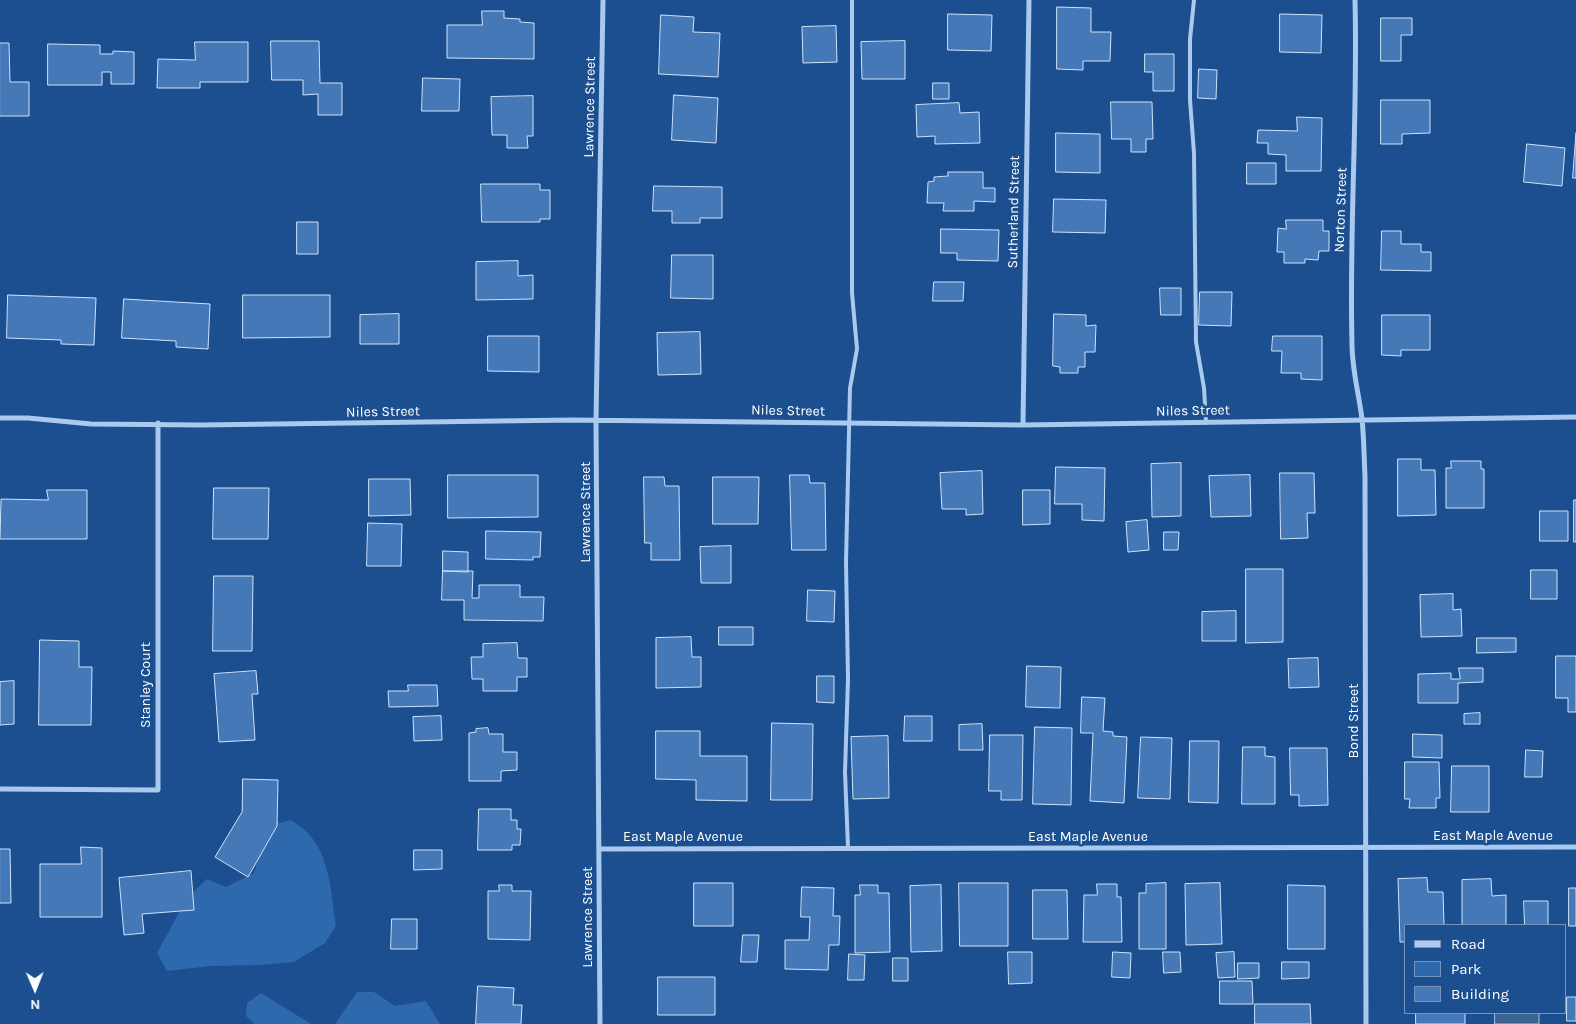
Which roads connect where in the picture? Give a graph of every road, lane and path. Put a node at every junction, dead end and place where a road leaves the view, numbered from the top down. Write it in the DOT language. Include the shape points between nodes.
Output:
graph roads {
  1 [pos="603,0"];
  2 [pos="852,0"];
  3 [pos="1028,0"];
  4 [pos="1194,0"];
  5 [pos="1355,0"];
  6 [pos="1576,417"];
  7 [pos="0,418"];
  8 [pos="1362,419"];
  9 [pos="596,421"];
  10 [pos="158,422"];
  11 [pos="1206,422"];
  12 [pos="850,423"];
  13 [pos="1022,425"];
  14 [pos="0,789"];
  15 [pos="848,847"];
  16 [pos="1576,847"];
  17 [pos="1365,848"];
  18 [pos="600,849"];
  19 [pos="600,1024"];
  20 [pos="1366,1024"];
  1 -- 9 [label="street, Lawrence Street"];
  2 -- 12 [label="lane" via="852,293 857,348 850,388"];
  3 -- 13 [label="street, Sutherland Street"];
  4 -- 11 [label="lane" via="1190,100 1194,153 1196,342"];
  5 -- 8 [label="street, Norton Street" via="1350,270 1355,387"];
  6 -- 8 [label="street, Niles Street"];
  7 -- 10 [label="street, Niles Street" via="91,424"];
  8 -- 11 [label="street, Niles Street"];
  8 -- 17 [label="street, Bond Street" via="1365,476"];
  9 -- 10 [label="street, Niles Street" via="229,425"];
  9 -- 12 [label="street, Niles Street"];
  9 -- 18 [label="street, Lawrence Street"];
  10 -- 14 [label="street, Stanley Court" via="158,790"];
  11 -- 13 [label="street, Niles Street"];
  12 -- 13 [label="street, Niles Street"];
  12 -- 15 [label="lane" via="845,772"];
  15 -- 17 [label="street, East Maple Avenue"];
  15 -- 18 [label="street, East Maple Avenue"];
  16 -- 17 [label="street, East Maple Avenue"];
  17 -- 20 [label="street, Bond Street"];
  18 -- 19 [label="street, Lawrence Street"];
}
